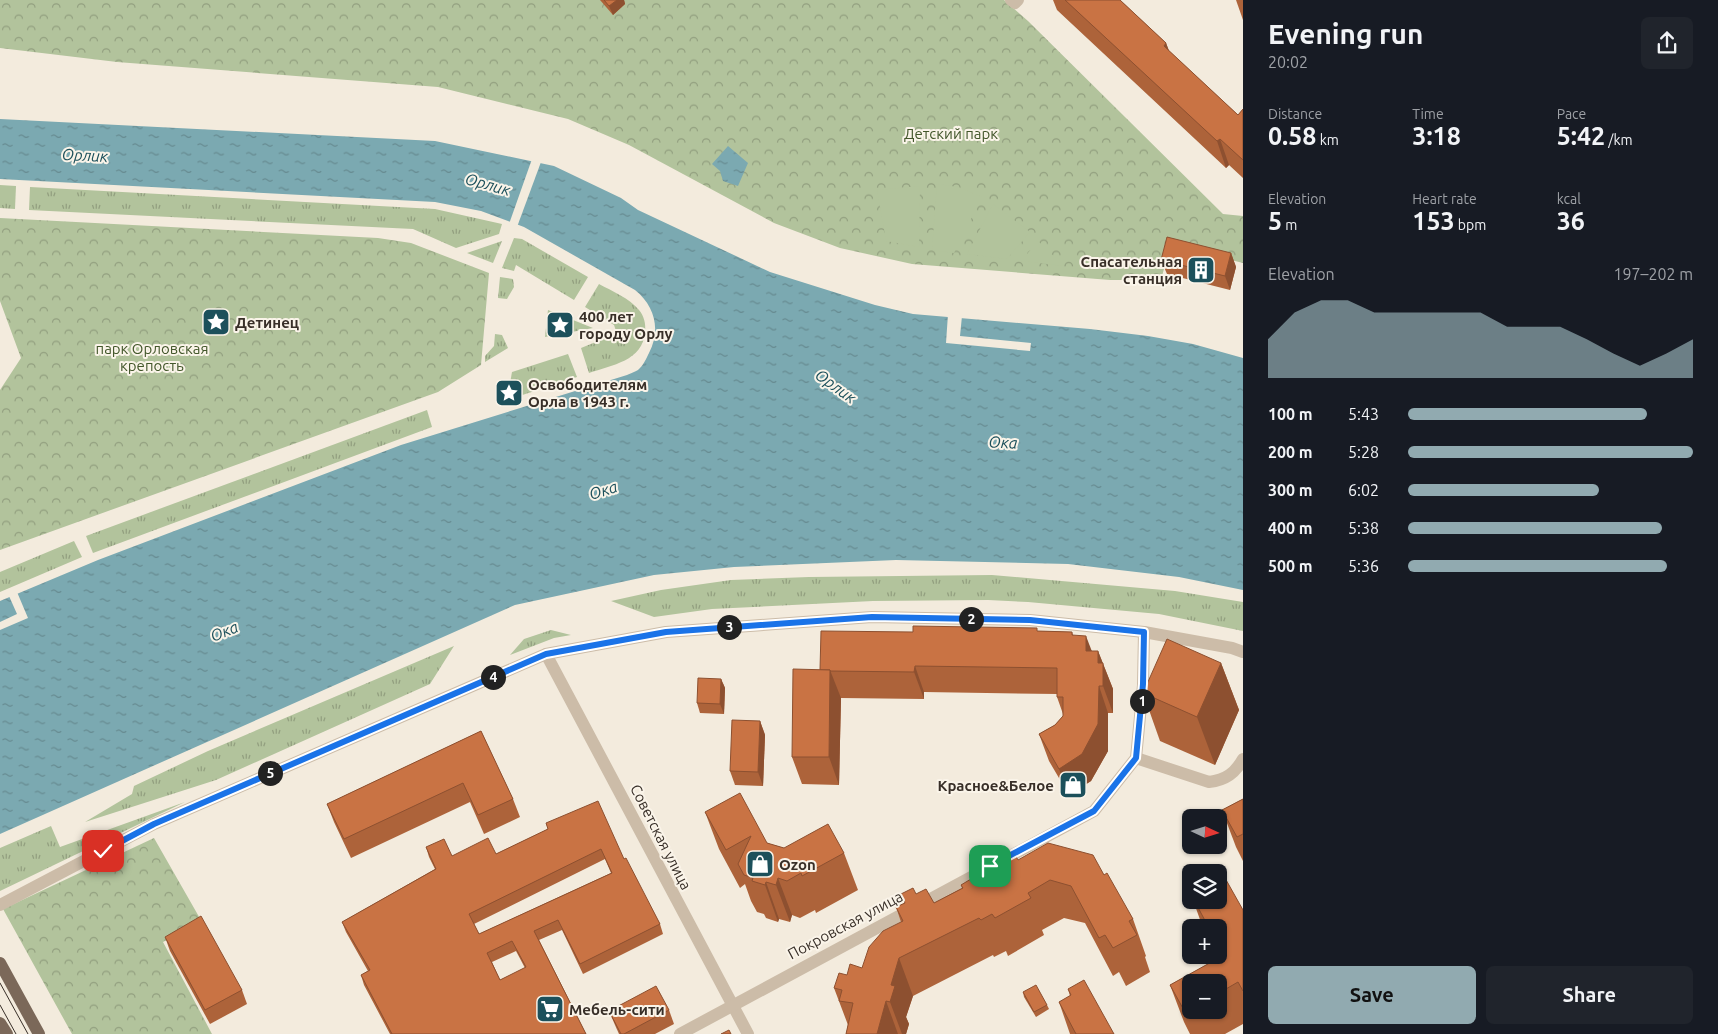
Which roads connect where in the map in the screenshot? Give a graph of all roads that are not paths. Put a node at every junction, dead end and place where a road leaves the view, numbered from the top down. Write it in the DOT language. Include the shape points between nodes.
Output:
graph roads {
  1 [pos="1012,0"];
  2 [pos="1018,0"];
  3 [pos="1144,632"];
  4 [pos="1243,652"];
  5 [pos="546,654"];
  6 [pos="1136,758"];
  7 [pos="1243,759"];
  8 [pos="0,904"];
  9 [pos="0,963"];
  10 [pos="732,1004"];
  11 [pos="0,1022"];
  12 [pos="7,1034"];
  13 [pos="39,1034"];
  14 [pos="680,1034"];
  15 [pos="748,1034"];
  1 -- 2 [label="street" via="1015,3"];
  3 -- 4 [label="street"];
  3 -- 5 [label="street" via="1030,620 872,617 666,632"];
  3 -- 6 [label="street"];
  5 -- 8 [label="street" via="154,824"];
  5 -- 10 [label="street, Советская улица"];
  6 -- 7 [label="street" via="1209,782 1230,776"];
  6 -- 10 [label="street, Покровская улица" via="1094,811"];
  9 -- 13 [label="main road"];
  10 -- 14 [label="street, Покровская улица"];
  10 -- 15 [label="street, Советская улица"];
  11 -- 12 [label="main road"];
}
